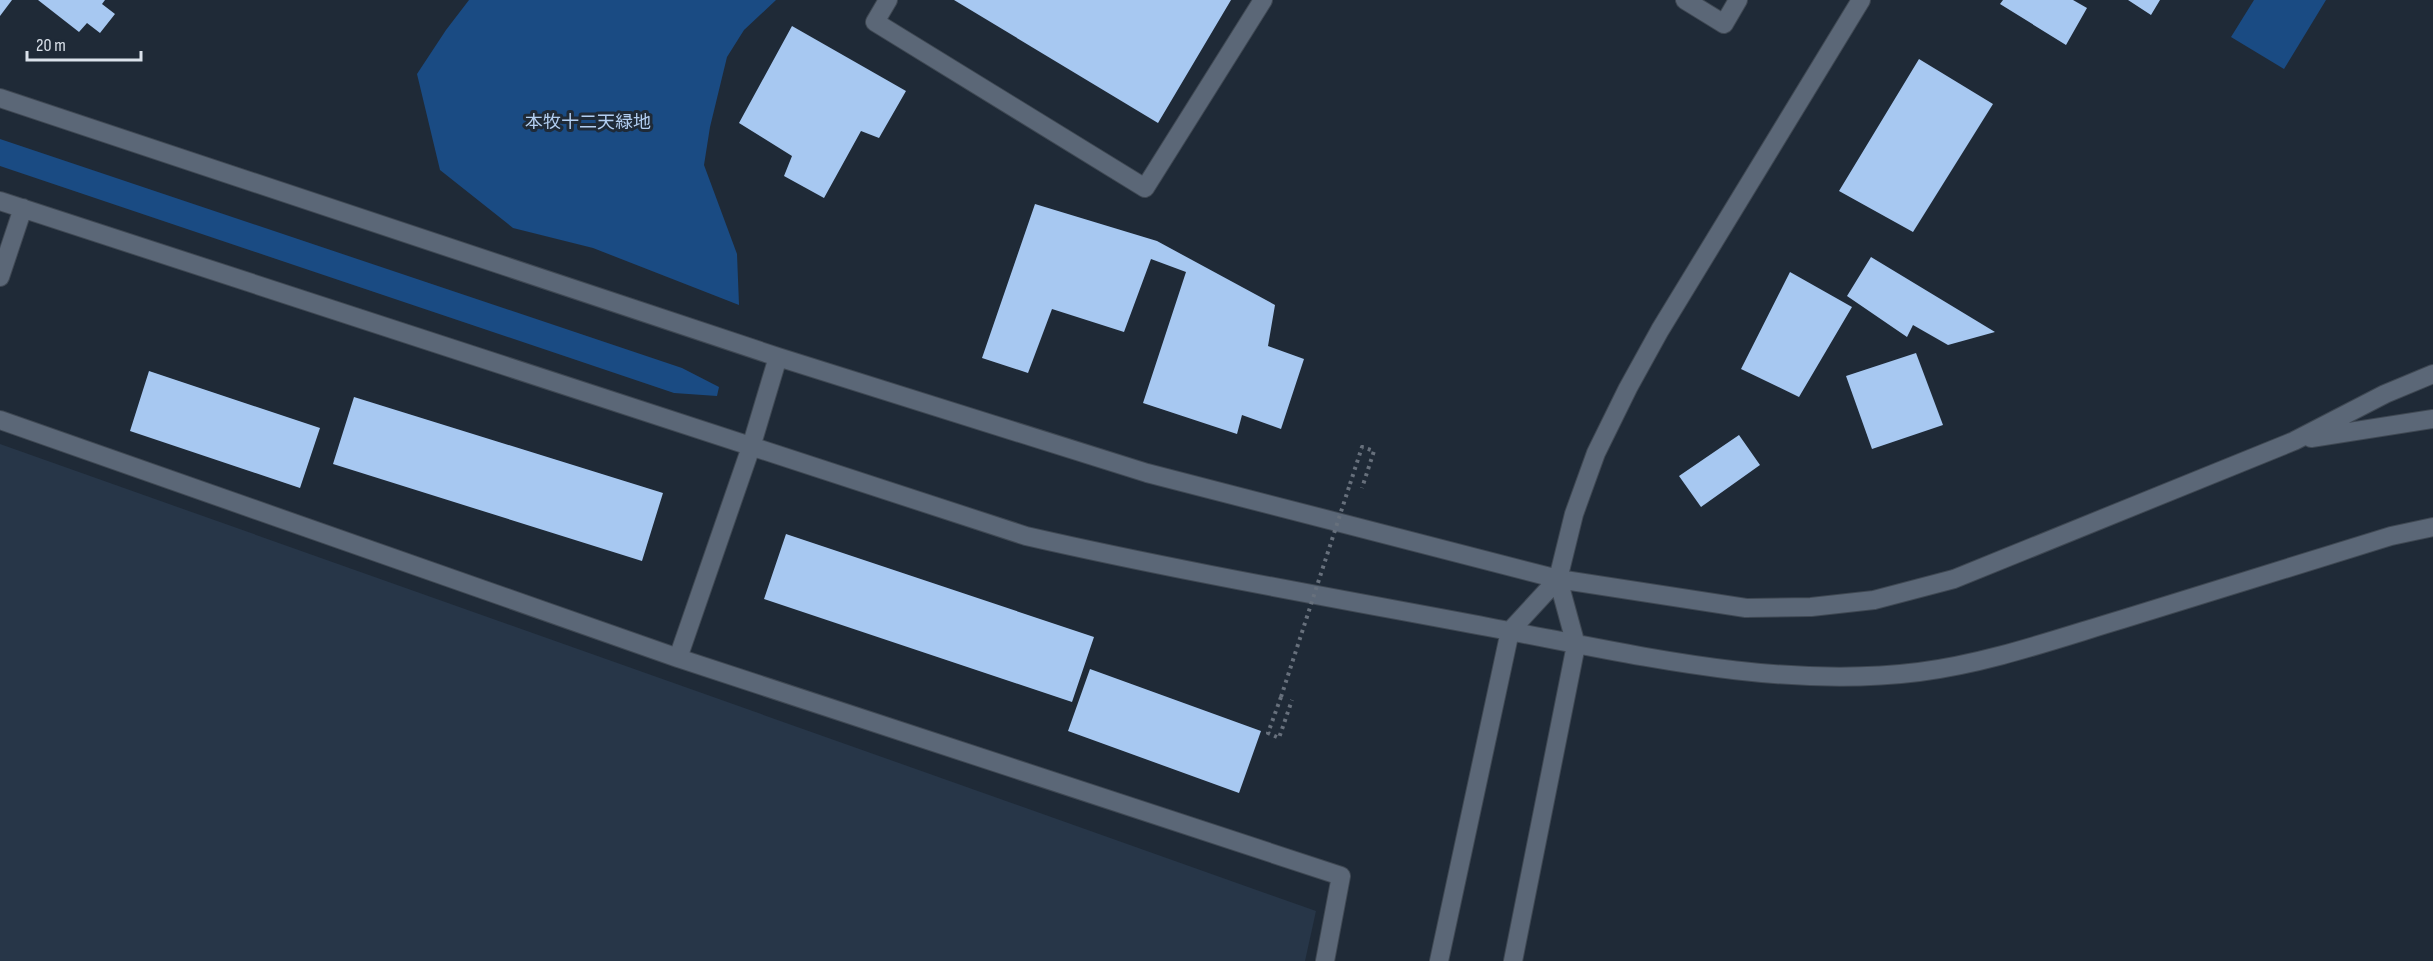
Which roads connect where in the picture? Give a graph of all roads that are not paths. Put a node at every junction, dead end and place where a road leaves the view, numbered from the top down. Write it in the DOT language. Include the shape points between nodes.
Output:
graph roads {
  1 [pos="888,0"];
  2 [pos="1263,0"];
  3 [pos="1686,0"];
  4 [pos="1738,0"];
  5 [pos="1861,0"];
  6 [pos="0,98"];
  7 [pos="0,201"];
  8 [pos="23,208"];
  9 [pos="0,277"];
  10 [pos="778,357"];
  11 [pos="2433,374"];
  12 [pos="2433,419"];
  13 [pos="0,420"];
  14 [pos="2294,441"];
  15 [pos="751,447"];
  16 [pos="2433,527"];
  17 [pos="1558,579"];
  18 [pos="1510,631"];
  19 [pos="1576,645"];
  20 [pos="678,658"];
  21 [pos="1325,961"];
  22 [pos="1439,961"];
  23 [pos="1513,961"];
  1 -- 2 [label="street" via="875,22 1145,188"];
  3 -- 4 [label="street" via="1724,24"];
  5 -- 17 [label="street" via="1628,388 1596,453 1574,514"];
  6 -- 10 [label="street"];
  7 -- 8 [label="street"];
  8 -- 9 [label="street"];
  8 -- 15 [label="street"];
  10 -- 15 [label="street"];
  10 -- 17 [label="street" via="1147,473"];
  11 -- 14 [label="street"];
  12 -- 14 [label="street"];
  13 -- 20 [label="street"];
  14 -- 17 [label="street" via="1954,579 1874,600 1811,607 1746,608"];
  15 -- 18 [label="street" via="1026,536 1178,570"];
  15 -- 20 [label="street"];
  16 -- 19 [label="street" via="2391,536 2009,653 1920,671 1838,677 1796,675"];
  17 -- 18 [label="street"];
  17 -- 19 [label="street"];
  18 -- 19 [label="street"];
  18 -- 22 [label="street"];
  19 -- 23 [label="street"];
  20 -- 21 [label="street" via="1341,876"];
}
